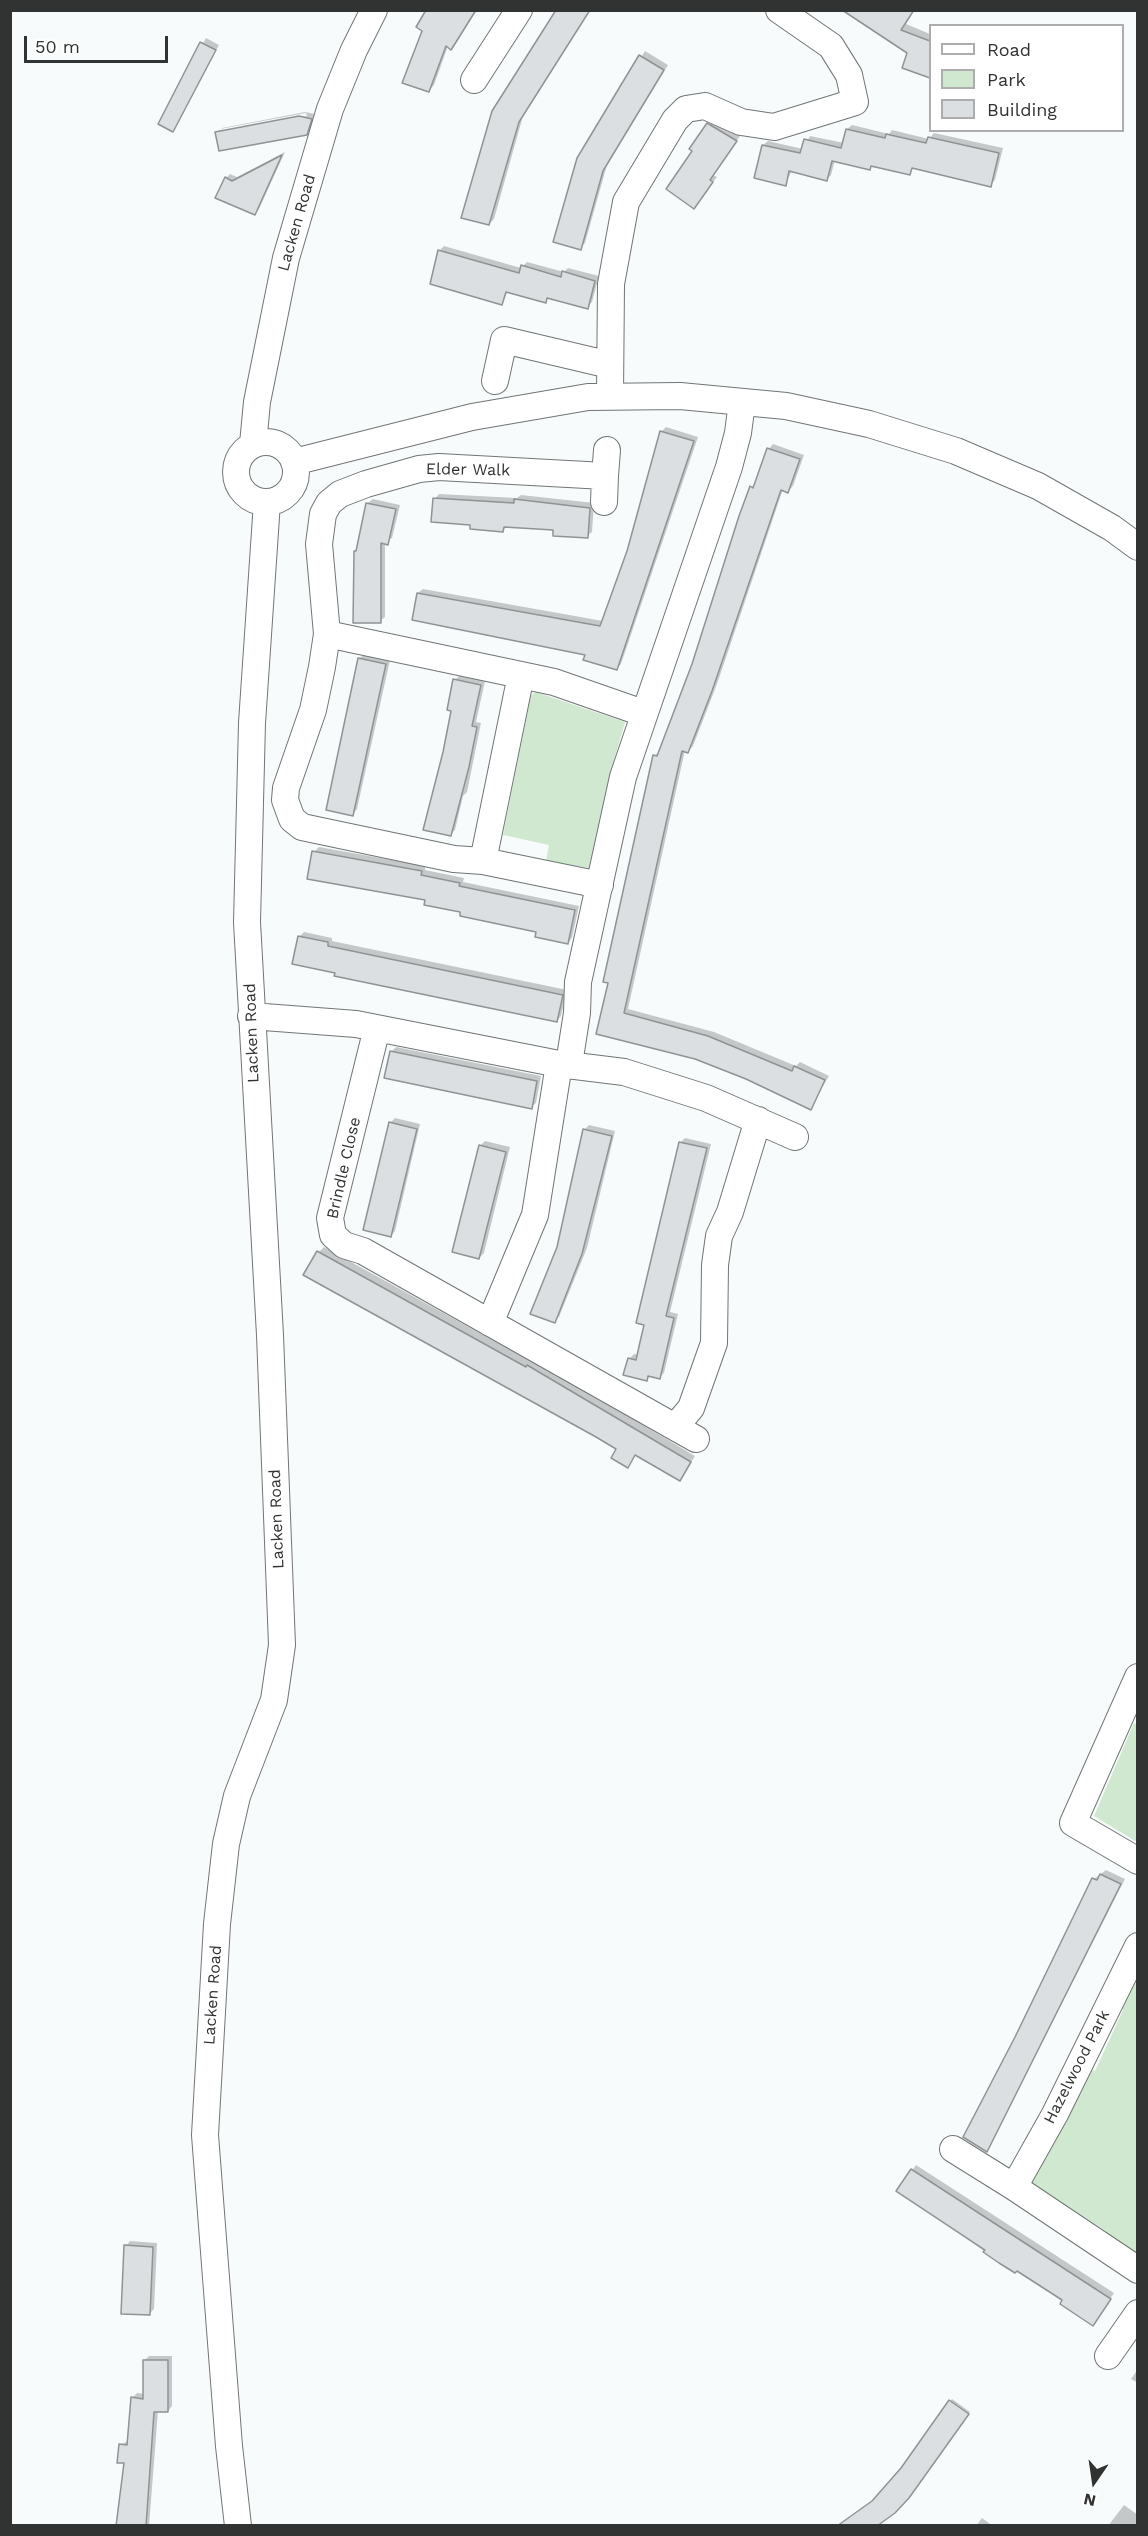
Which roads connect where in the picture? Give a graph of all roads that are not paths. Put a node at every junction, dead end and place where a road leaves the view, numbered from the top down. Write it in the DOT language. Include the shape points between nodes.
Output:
graph roads {
  1 [pos="374,10"];
  2 [pos="519,10"];
  3 [pos="780,10"];
  4 [pos="474,80"];
  5 [pos="610,365"];
  6 [pos="495,381"];
  7 [pos="610,396"];
  8 [pos="742,402"];
  9 [pos="253,444"];
  10 [pos="607,450"];
  11 [pos="294,462"];
  12 [pos="605,476"];
  13 [pos="267,502"];
  14 [pos="604,502"];
  15 [pos="1137,547"];
  16 [pos="327,634"];
  17 [pos="520,675"];
  18 [pos="643,713"];
  19 [pos="483,861"];
  20 [pos="600,885"];
  21 [pos="251,1016"];
  22 [pos="377,1029"];
  23 [pos="564,1064"];
  24 [pos="758,1120"];
  25 [pos="795,1137"];
  26 [pos="490,1323"];
  27 [pos="1137,1677"];
  28 [pos="1130,1711"];
  29 [pos="1137,1861"];
  30 [pos="1137,1946"];
  31 [pos="953,2149"];
  32 [pos="1014,2187"];
  33 [pos="1137,2270"];
  34 [pos="1137,2313"];
  35 [pos="1108,2356"];
  36 [pos="238,2526"];
  1 -- 9 [label="street, Lacken Road" via="330,109 286,258 257,402"];
  2 -- 4 [label="street"];
  3 -- 5 [label="street" via="831,46 849,75 855,102 774,127 741,122 705,106 686,109 675,120 626,202 611,284"];
  5 -- 6 [label="street" via="504,340"];
  5 -- 7 [label="street"];
  7 -- 8 [label="street" via="680,396"];
  7 -- 11 [label="street" via="472,417"];
  8 -- 15 [label="street" via="786,406 869,424 956,451 1038,486 1112,528"];
  8 -- 18 [label="street" via="729,467"];
  9 -- 11 [label="street" via="272,442 282,446"];
  9 -- 13 [label="street, Lacken Road" via="239,458 236,477 245,494"];
  10 -- 12 [label="street"];
  11 -- 13 [label="street" via="294,482 289,491"];
  12 -- 14 [label="street"];
  12 -- 16 [label="street, Elder Walk" via="439,467 419,469 340,494 329,503 320,524"];
  13 -- 21 [label="street, Lacken Road" via="252,723 247,922"];
  16 -- 17 [label="street"];
  16 -- 19 [label="street, Elder Walk" via="313,710 286,788 285,800 292,819 302,827 454,859"];
  17 -- 18 [label="street" via="554,682"];
  17 -- 19 [label="street"];
  18 -- 20 [label="street" via="623,777"];
  19 -- 20 [label="street, Elder Walk"];
  20 -- 23 [label="street"];
  21 -- 22 [label="street"];
  21 -- 36 [label="street, Lacken Road" via="270,1335 282,1645 274,1700 237,1796 226,1844 204,2135"];
  22 -- 23 [label="street"];
  22 -- 26 [label="street, Brindle Close" via="330,1218 333,1235 344,1245 363,1251"];
  23 -- 24 [label="street" via="624,1072 706,1098"];
  23 -- 26 [label="street" via="535,1215"];
  24 -- 25 [label="street"];
  24 -- 26 [label="street, Brindle Close" via="719,1236 714,1343 685,1433"];
  27 -- 28 [label="street"];
  28 -- 29 [label="street" via="1073,1822"];
  30 -- 32 [label="street, Hazelwood Park" via="1055,2114"];
  31 -- 32 [label="street"];
  32 -- 33 [label="street"];
  34 -- 35 [label="street"];
}
